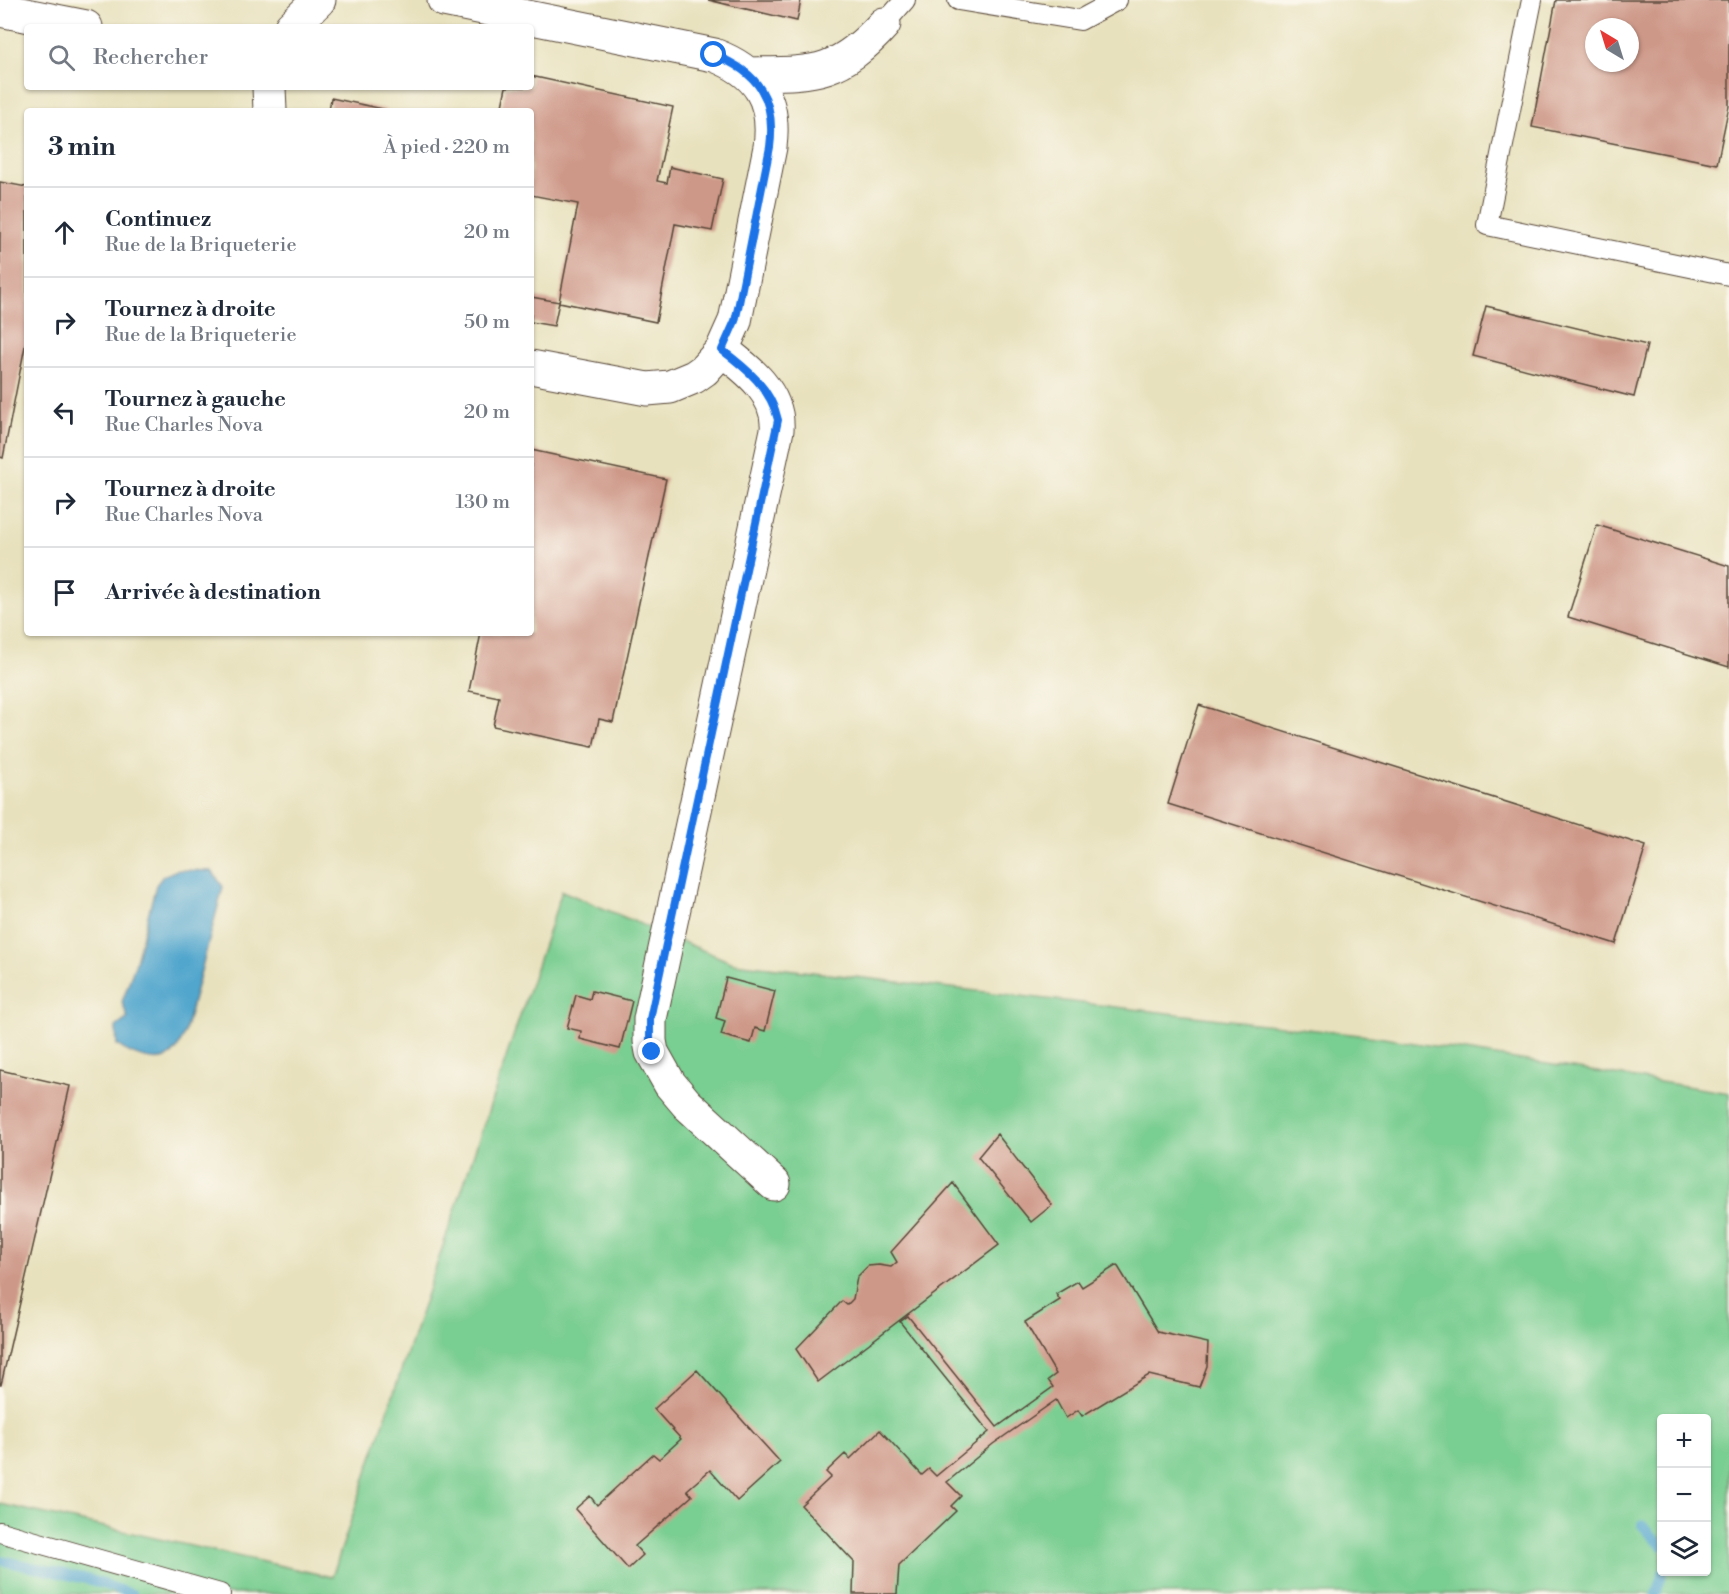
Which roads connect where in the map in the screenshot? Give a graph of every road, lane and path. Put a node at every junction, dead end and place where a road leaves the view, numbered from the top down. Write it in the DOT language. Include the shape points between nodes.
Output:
graph roads {
  1 [pos="319,0"];
  2 [pos="444,0"];
  3 [pos="958,0"];
  4 [pos="1117,0"];
  5 [pos="1532,0"];
  6 [pos="16,8"];
  7 [pos="894,12"];
  8 [pos="75,24"];
  9 [pos="294,24"];
  10 [pos="748,74"];
  11 [pos="269,90"];
  12 [pos="270,108"];
  13 [pos="1729,275"];
  14 [pos="722,350"];
  15 [pos="534,368"];
  16 [pos="774,1184"];
  17 [pos="0,1532"];
  18 [pos="220,1594"];
  1 -- 9 [label="street"];
  2 -- 10 [label="street" via="702,52 726,59"];
  3 -- 4 [label="lane" via="1080,20"];
  5 -- 13 [label="lane" via="1487,225"];
  6 -- 8 [label="street"];
  7 -- 10 [label="street" via="861,47 837,64 804,73"];
  10 -- 14 [label="street" via="768,102 771,135 738,308"];
  11 -- 12 [label="street"];
  14 -- 15 [label="street" via="694,377 659,389"];
  14 -- 16 [label="street" via="750,372 766,392 776,411 777,430 652,1012 650,1041 657,1062 678,1095"];
  17 -- 18 [label="lane"];
}
